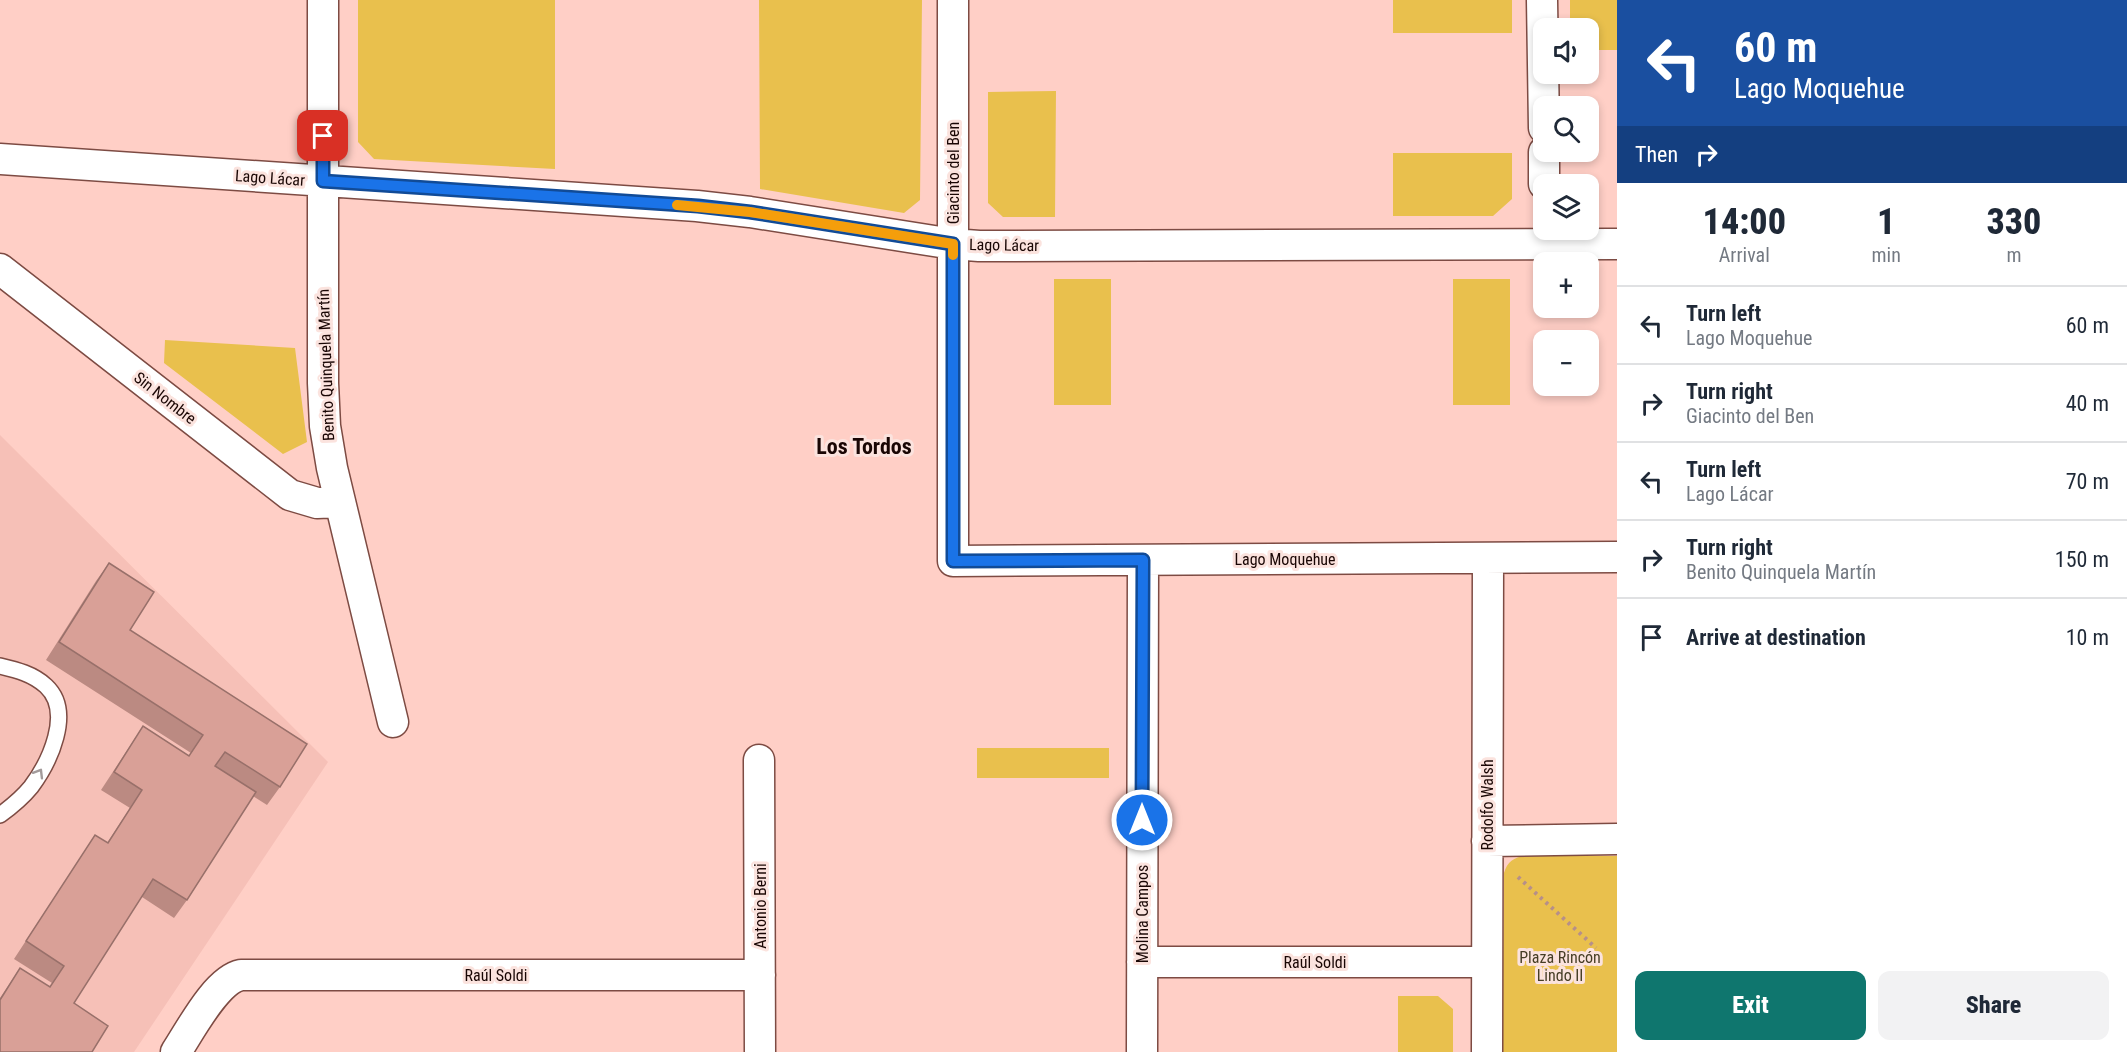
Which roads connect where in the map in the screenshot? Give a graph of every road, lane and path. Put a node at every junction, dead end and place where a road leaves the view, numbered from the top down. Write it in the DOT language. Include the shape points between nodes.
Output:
graph roads {
  1 [pos="323,0"];
  2 [pos="953,0"];
  3 [pos="1542,0"];
  4 [pos="1544,96"];
  5 [pos="0,159"];
  6 [pos="323,181"];
  7 [pos="1533,237"];
  8 [pos="1576,240"];
  9 [pos="953,244"];
  10 [pos="1617,244"];
  11 [pos="0,269"];
  12 [pos="340,502"];
  13 [pos="1617,557"];
  14 [pos="1488,558"];
  15 [pos="1143,560"];
  16 [pos="953,561"];
  17 [pos="0,666"];
  18 [pos="393,722"];
  19 [pos="759,760"];
  20 [pos="0,815"];
  21 [pos="1617,839"];
  22 [pos="1487,841"];
  23 [pos="1520,872"];
  24 [pos="1517,877"];
  25 [pos="1515,882"];
  26 [pos="1596,948"];
  27 [pos="1142,962"];
  28 [pos="1487,962"];
  29 [pos="760,975"];
  30 [pos="176,1052"];
  31 [pos="760,1052"];
  32 [pos="1142,1052"];
  33 [pos="1487,1052"];
  1 -- 6 [label="street, Benito Quinquela Martín"];
  2 -- 9 [label="street, Giacinto del Ben"];
  3 -- 4 [label="street"];
  5 -- 6 [label="street, Lago Lácar"];
  6 -- 9 [label="street, Lago Lácar" via="698,206"];
  6 -- 12 [label="street, Benito Quinquela Martín" via="323,394 328,447"];
  7 -- 9 [label="street, Lago Lácar"];
  8 -- 10 [label="street, Lago Lácar"];
  9 -- 16 [label="street, Giacinto del Ben"];
  11 -- 12 [label="street, Sin Nombre" via="290,495 317,503"];
  12 -- 18 [label="street, Benito Quinquela Martín"];
  13 -- 14 [label="street, Lago Moquehue"];
  14 -- 15 [label="street, Lago Moquehue"];
  14 -- 22 [label="street, Rodolfo Walsh"];
  15 -- 16 [label="street, Lago Moquehue"];
  15 -- 27 [label="street, Molina Campos"];
  20 -- 17 [label="lane, one-way" via="30,788 42,769 57,735 58,716 48,687 34,677"];
  19 -- 29 [label="street, Antonio Berni"];
  21 -- 22 [label="street"];
  22 -- 28 [label="street, Rodolfo Walsh"];
  23 -- 24 [label="path"];
  24 -- 25 [label="path"];
  24 -- 26 [label="path"];
  27 -- 28 [label="street, Raúl Soldi"];
  27 -- 32 [label="street, Molina Campos"];
  28 -- 33 [label="street, Rodolfo Walsh"];
  29 -- 30 [label="street, Raúl Soldi" via="233,977 217,992"];
  29 -- 31 [label="street, Antonio Berni"];
}
